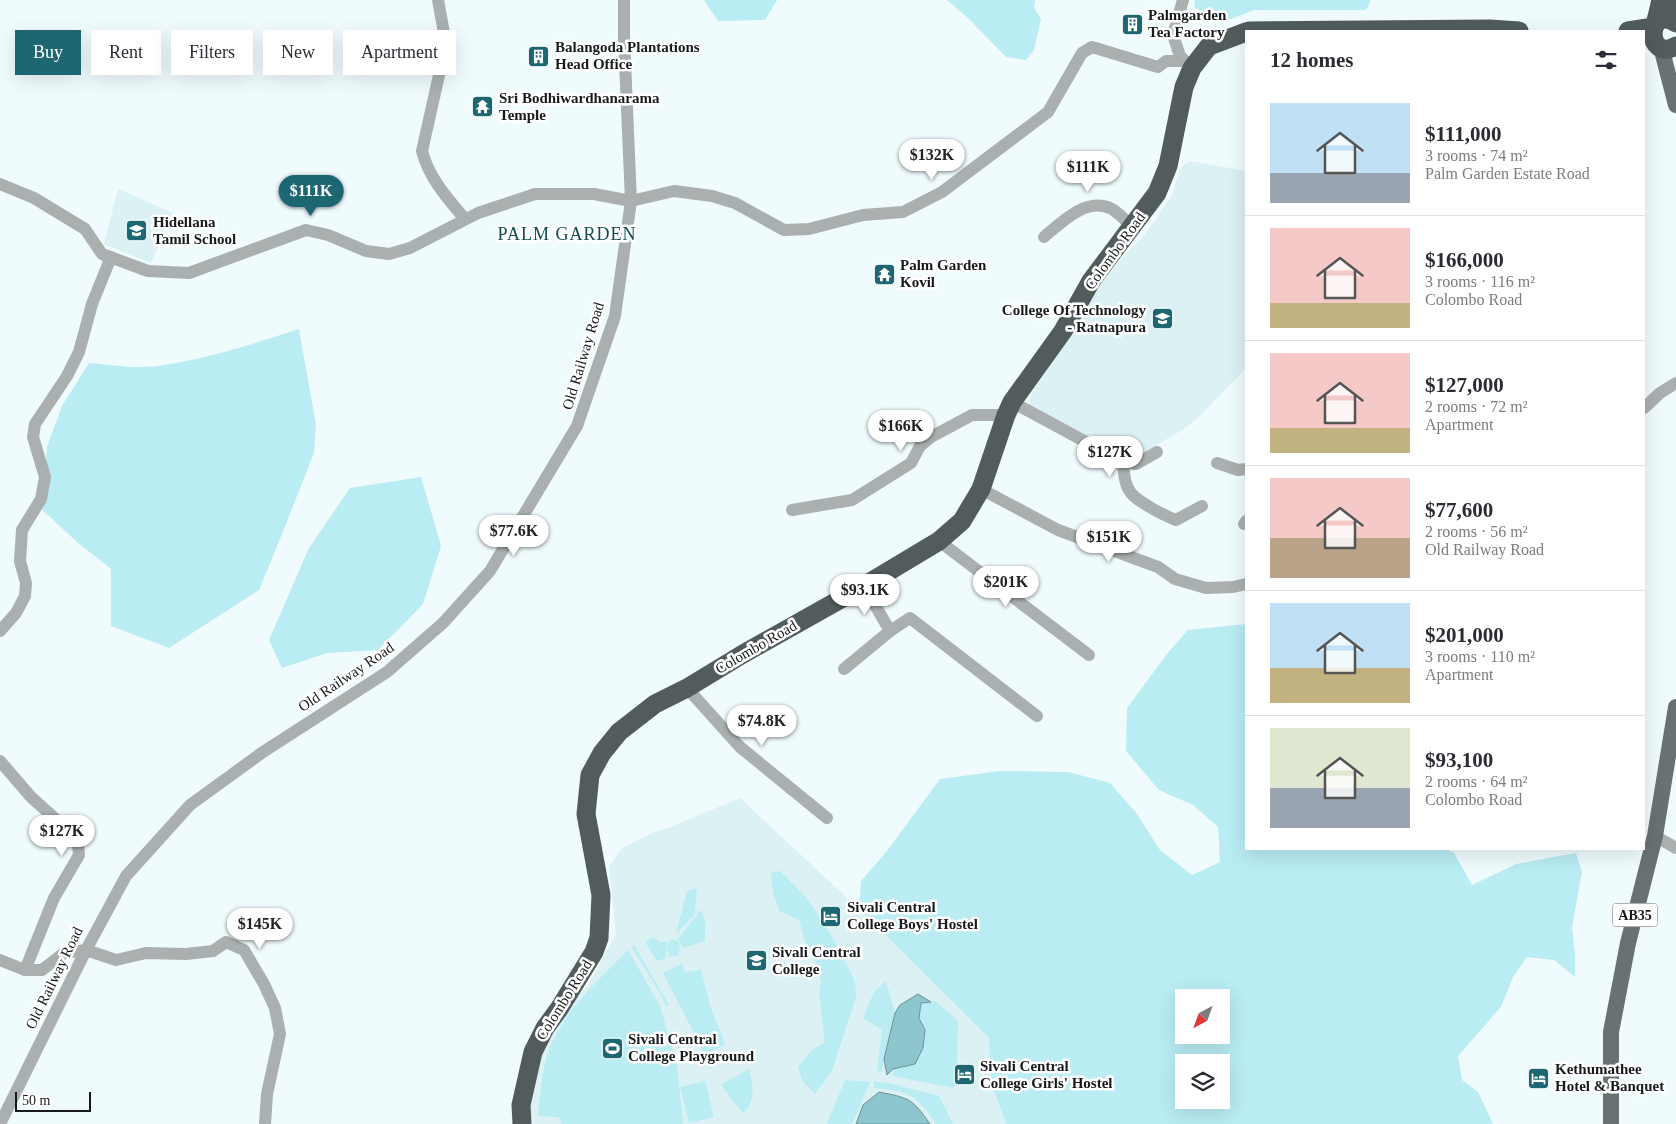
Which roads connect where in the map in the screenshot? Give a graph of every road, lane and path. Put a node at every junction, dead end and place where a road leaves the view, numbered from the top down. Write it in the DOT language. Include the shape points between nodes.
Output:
graph roads {
  1 [pos="438,0"];
  2 [pos="624,0"];
  3 [pos="1183,0"];
  4 [pos="1661,0"];
  5 [pos="1674,0"];
  6 [pos="1676,8"];
  7 [pos="1676,23"];
  8 [pos="1245,33"];
  9 [pos="1645,36"];
  10 [pos="1658,39"];
  11 [pos="1189,65"];
  12 [pos="1676,105"];
  13 [pos="0,184"];
  14 [pos="631,201"];
  15 [pos="464,219"];
  16 [pos="1132,227"];
  17 [pos="1044,236"];
  18 [pos="111,257"];
  19 [pos="1676,383"];
  20 [pos="1645,407"];
  21 [pos="1009,408"];
  22 [pos="1157,452"];
  23 [pos="1123,462"];
  24 [pos="1217,463"];
  25 [pos="1245,469"];
  26 [pos="980,489"];
  27 [pos="1202,506"];
  28 [pos="792,510"];
  29 [pos="939,541"];
  30 [pos="1245,584"];
  31 [pos="864,586"];
  32 [pos="0,631"];
  33 [pos="890,632"];
  34 [pos="1089,655"];
  35 [pos="844,669"];
  36 [pos="687,688"];
  37 [pos="1676,707"];
  38 [pos="1037,716"];
  39 [pos="0,761"];
  40 [pos="827,818"];
  41 [pos="1655,836"];
  42 [pos="1676,848"];
  43 [pos="86,950"];
  44 [pos="0,960"];
  45 [pos="25,970"];
  46 [pos="0,1124"];
  47 [pos="265,1124"];
  48 [pos="522,1124"];
  49 [pos="1612,1124"];
  1 -- 15 [label="street" via="446,44 422,151 437,186"];
  2 -- 14 [label="street, Old Railway Road"];
  3 -- 11 [label="street" via="1173,34 1180,56"];
  4 -- 10 [label="highway"];
  5 -- 6 [label="highway"];
  7 -- 10 [label="highway" via="1664,20"];
  8 -- 11 [label="highway, Colombo Road" via="1209,46"];
  9 -- 10 [label="highway"];
  10 -- 12 [label="main road"];
  11 -- 14 [label="street" via="1166,61 1158,67 1092,47 1082,53 1048,112 942,192 903,212 863,215 809,229 784,230 735,203 712,196 674,191"];
  11 -- 16 [label="highway, Colombo Road" via="1168,166 1157,193"];
  13 -- 18 [label="street" via="34,198 85,229 102,254"];
  14 -- 15 [label="street" via="594,194 535,194"];
  14 -- 43 [label="street, Old Railway Road" via="615,316 578,426 490,571 443,623 387,672 262,752 190,805 126,876"];
  15 -- 18 [label="street" via="410,248 389,254 366,251 328,235 306,230 189,273 148,271"];
  16 -- 17 [label="street" via="1112,209 1097,205 1074,213"];
  16 -- 21 [label="highway, Colombo Road" via="1091,281 1063,331"];
  18 -- 32 [label="street" via="92,304 79,352 68,376 35,424 32,437 45,477 41,498 22,530 20,561 26,583 25,596 16,613"];
  19 -- 20 [label="street"];
  21 -- 23 [label="street"];
  21 -- 26 [label="highway, Colombo Road"];
  21 -- 28 [label="street" via="972,415 931,437 920,446 910,463 852,500"];
  22 -- 23 [label="street" via="1136,464"];
  23 -- 27 [label="street" via="1124,477 1131,493 1163,516 1176,520"];
  24 -- 25 [label="street"];
  26 -- 29 [label="highway, Colombo Road" via="962,522"];
  26 -- 30 [label="street" via="1058,530 1158,567 1176,578 1206,588"];
  29 -- 31 [label="highway, Colombo Road"];
  29 -- 34 [label="street"];
  31 -- 33 [label="street"];
  31 -- 36 [label="highway, Colombo Road"];
  33 -- 35 [label="street"];
  33 -- 38 [label="street" via="910,618"];
  36 -- 40 [label="street" via="740,747"];
  36 -- 48 [label="highway, Colombo Road" via="655,704 619,732 590,775 586,814 600,895 599,938 594,952 533,1052 521,1106"];
  37 -- 41 [label="main road, AB35"];
  39 -- 45 [label="street" via="31,797 72,834 80,855 54,898"];
  41 -- 42 [label="street"];
  41 -- 49 [label="main road, AB35" via="1628,943 1611,1032"];
  43 -- 45 [label="street" via="64,953 42,970"];
  43 -- 46 [label="street, Old Railway Road"];
  43 -- 47 [label="street" via="116,960 146,953 186,954 213,950 226,942 244,950 275,1008 280,1034 267,1094"];
  44 -- 45 [label="street"];
}
